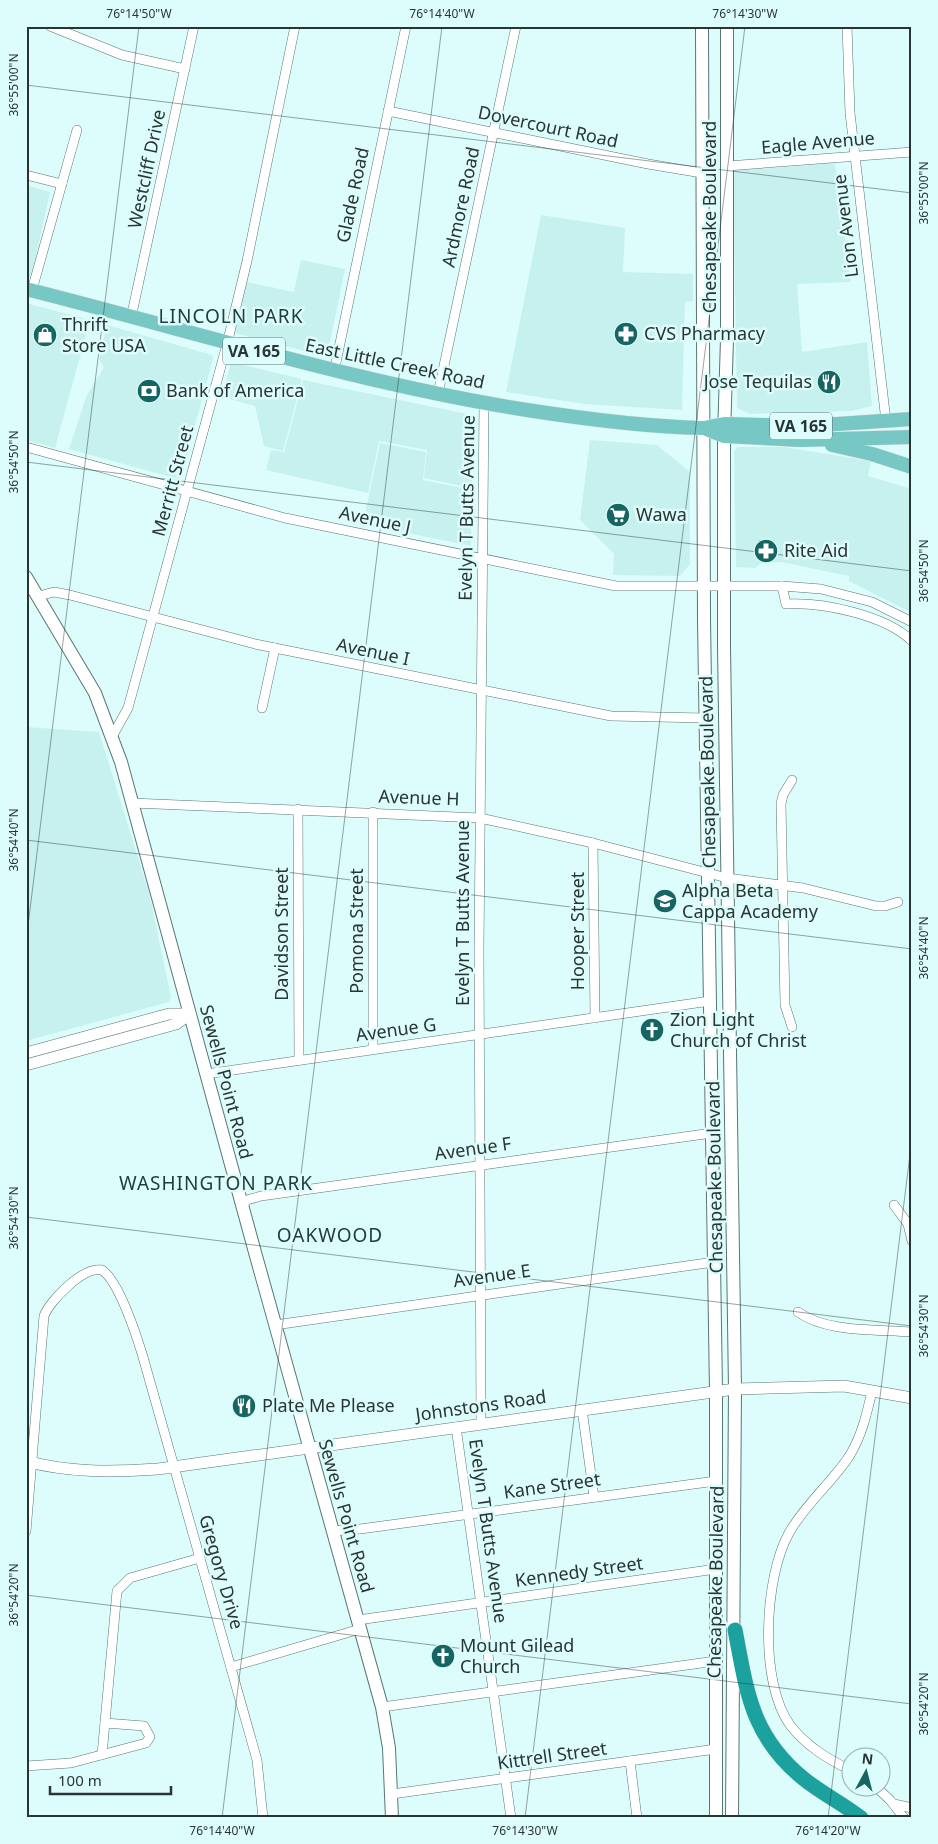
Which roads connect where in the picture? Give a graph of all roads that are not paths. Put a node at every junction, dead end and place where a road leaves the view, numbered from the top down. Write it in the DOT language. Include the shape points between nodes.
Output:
graph roads {
  1 [pos="50,26"];
  2 [pos="194,26"];
  3 [pos="295,26"];
  4 [pos="406,26"];
  5 [pos="516,26"];
  6 [pos="702,26"];
  7 [pos="727,26"];
  8 [pos="847,26"];
  9 [pos="185,69"];
  10 [pos="388,111"];
  11 [pos="77,130"];
  12 [pos="493,133"];
  13 [pos="912,152"];
  14 [pos="854,156"];
  15 [pos="727,166"];
  16 [pos="702,173"];
  17 [pos="26,175"];
  18 [pos="62,184"];
  19 [pos="29,289"];
  20 [pos="131,318"];
  21 [pos="227,344"];
  22 [pos="334,372"];
  23 [pos="438,394"];
  24 [pos="484,403"];
  25 [pos="912,419"];
  26 [pos="886,421"];
  27 [pos="704,428"];
  28 [pos="724,430"];
  29 [pos="912,437"];
  30 [pos="800,440"];
  31 [pos="26,447"];
  32 [pos="912,467"];
  33 [pos="187,491"];
  34 [pos="483,559"];
  35 [pos="26,577"];
  36 [pos="704,586"];
  37 [pos="724,586"];
  38 [pos="782,586"];
  39 [pos="39,596"];
  40 [pos="152,617"];
  41 [pos="912,622"];
  42 [pos="912,641"];
  43 [pos="275,648"];
  44 [pos="483,691"];
  45 [pos="262,708"];
  46 [pos="705,718"];
  47 [pos="113,735"];
  48 [pos="792,780"];
  49 [pos="132,803"];
  50 [pos="298,809"];
  51 [pos="372,812"];
  52 [pos="480,818"];
  53 [pos="593,843"];
  54 [pos="708,873"];
  55 [pos="727,878"];
  56 [pos="782,884"];
  57 [pos="898,902"];
  58 [pos="710,1001"];
  59 [pos="190,1014"];
  60 [pos="594,1018"];
  61 [pos="792,1027"];
  62 [pos="479,1035"];
  63 [pos="373,1049"];
  64 [pos="26,1053"];
  65 [pos="299,1060"];
  66 [pos="26,1065"];
  67 [pos="206,1074"];
  68 [pos="712,1132"];
  69 [pos="479,1165"];
  70 [pos="894,1205"];
  71 [pos="242,1206"];
  72 [pos="912,1241"];
  73 [pos="714,1262"];
  74 [pos="479,1295"];
  75 [pos="798,1312"];
  76 [pos="275,1325"];
  77 [pos="912,1332"];
  78 [pos="735,1389"];
  79 [pos="872,1390"];
  80 [pos="716,1391"];
  81 [pos="912,1398"];
  82 [pos="582,1409"];
  83 [pos="481,1424"];
  84 [pos="456,1427"];
  85 [pos="308,1447"];
  86 [pos="29,1462"];
  87 [pos="174,1466"];
  88 [pos="716,1481"];
  89 [pos="594,1497"];
  90 [pos="469,1514"];
  91 [pos="26,1531"];
  92 [pos="332,1531"];
  93 [pos="200,1558"];
  94 [pos="716,1569"];
  95 [pos="481,1602"];
  96 [pos="359,1624"];
  97 [pos="734,1630"];
  98 [pos="716,1661"];
  99 [pos="231,1667"];
  100 [pos="494,1692"];
  101 [pos="382,1707"];
  102 [pos="105,1723"];
  103 [pos="716,1750"];
  104 [pos="102,1755"];
  105 [pos="630,1762"];
  106 [pos="840,1764"];
  107 [pos="26,1766"];
  108 [pos="507,1778"];
  109 [pos="392,1794"];
  110 [pos="886,1796"];
  111 [pos="894,1804"];
  112 [pos="912,1808"];
  113 [pos="263,1818"];
  114 [pos="392,1818"];
  115 [pos="511,1818"];
  116 [pos="637,1818"];
  117 [pos="716,1818"];
  118 [pos="732,1818"];
  119 [pos="861,1818"];
  120 [pos="904,1818"];
  1 -- 9 [label="street" via="122,55"];
  2 -- 9 [label="street, Westcliff Drive"];
  3 -- 21 [label="street, Merritt Street"];
  4 -- 10 [label="street, Glade Road"];
  5 -- 12 [label="street, Ardmore Road"];
  6 -- 16 [label="main road, Chesapeake Boulevard"];
  7 -- 15 [label="main road, Chesapeake Boulevard"];
  8 -- 14 [label="street, Lion Avenue"];
  9 -- 20 [label="street, Westcliff Drive"];
  10 -- 12 [label="street, Dovercourt Road"];
  10 -- 22 [label="street, Glade Road"];
  11 -- 18 [label="street"];
  12 -- 16 [label="street, Dovercourt Road"];
  12 -- 23 [label="street, Ardmore Road"];
  13 -- 14 [label="street, Eagle Avenue"];
  14 -- 15 [label="street, Eagle Avenue"];
  14 -- 26 [label="street, Lion Avenue"];
  15 -- 28 [label="main road, Chesapeake Boulevard" via="728,339"];
  16 -- 27 [label="main road, Chesapeake Boulevard"];
  17 -- 18 [label="street"];
  18 -- 19 [label="street"];
  19 -- 20 [label="main road, East Little Creek Road / VA 165"];
  20 -- 21 [label="main road, East Little Creek Road / VA 165"];
  21 -- 22 [label="main road, East Little Creek Road / VA 165"];
  21 -- 33 [label="street, Merritt Street"];
  22 -- 23 [label="main road, East Little Creek Road / VA 165"];
  23 -- 24 [label="main road, East Little Creek Road / VA 165"];
  24 -- 27 [label="main road, East Little Creek Road / VA 165" via="570,417"];
  24 -- 34 [label="street, Evelyn T Butts Avenue"];
  25 -- 26 [label="main road, East Little Creek Road / VA 165"];
  26 -- 28 [label="main road, East Little Creek Road / VA 165"];
  27 -- 28 [label="main road, East Little Creek Road / VA 165"];
  27 -- 36 [label="main road, Chesapeake Boulevard"];
  28 -- 30 [label="main road, East Little Creek Road / VA 165"];
  28 -- 37 [label="main road, Chesapeake Boulevard"];
  29 -- 30 [label="main road, East Little Creek Road"];
  30 -- 32 [label="main road, VA 165" via="872,454"];
  31 -- 33 [label="street, Avenue J"];
  33 -- 34 [label="street, Avenue J" via="285,518"];
  33 -- 40 [label="street, Merritt Street"];
  34 -- 36 [label="street, Avenue J" via="616,586"];
  34 -- 44 [label="street, Evelyn T Butts Avenue"];
  35 -- 39 [label="main road, Sewells Point Road"];
  36 -- 37 [label="street, Avenue J"];
  36 -- 46 [label="main road, Chesapeake Boulevard"];
  37 -- 38 [label="street, Avenue J"];
  37 -- 55 [label="main road, Chesapeake Boulevard"];
  38 -- 41 [label="street, Avenue J" via="821,589 859,597"];
  38 -- 42 [label="street" via="786,604 816,604 842,610 887,625"];
  39 -- 40 [label="street, Avenue I" via="62,593"];
  39 -- 47 [label="main road, Sewells Point Road" via="82,669"];
  40 -- 43 [label="street, Avenue I"];
  40 -- 47 [label="street, Merritt Street" via="128,708"];
  43 -- 44 [label="street, Avenue I"];
  43 -- 45 [label="street"];
  44 -- 46 [label="street, Avenue I" via="611,716"];
  44 -- 52 [label="street, Evelyn T Butts Avenue"];
  46 -- 54 [label="main road, Chesapeake Boulevard"];
  47 -- 49 [label="main road, Sewells Point Road"];
  48 -- 56 [label="street" via="781,804"];
  49 -- 50 [label="street, Avenue H"];
  49 -- 59 [label="main road, Sewells Point Road"];
  50 -- 51 [label="street, Avenue H"];
  50 -- 65 [label="street, Davidson Street"];
  51 -- 52 [label="street, Avenue H"];
  51 -- 63 [label="street, Pomona Street"];
  52 -- 53 [label="street, Avenue H"];
  52 -- 62 [label="street, Evelyn T Butts Avenue"];
  53 -- 54 [label="street, Avenue H"];
  53 -- 60 [label="street, Hooper Street"];
  54 -- 55 [label="street, Avenue H"];
  54 -- 58 [label="main road, Chesapeake Boulevard"];
  55 -- 56 [label="street, Avenue H"];
  55 -- 78 [label="main road, Chesapeake Boulevard"];
  56 -- 57 [label="street, Avenue H" via="876,906"];
  56 -- 61 [label="street" via="785,1005"];
  58 -- 60 [label="street, Avenue G"];
  58 -- 68 [label="main road, Chesapeake Boulevard"];
  59 -- 64 [label="street" via="169,1014"];
  59 -- 66 [label="street" via="176,1024"];
  59 -- 67 [label="main road, Sewells Point Road"];
  60 -- 62 [label="street, Avenue G"];
  62 -- 63 [label="street, Avenue G"];
  62 -- 69 [label="street, Evelyn T Butts Avenue"];
  63 -- 65 [label="street, Avenue G"];
  65 -- 67 [label="street, Avenue G"];
  67 -- 71 [label="main road, Sewells Point Road"];
  68 -- 69 [label="street, Avenue F"];
  68 -- 73 [label="main road, Chesapeake Boulevard"];
  69 -- 71 [label="street, Avenue F" via="251,1198"];
  69 -- 74 [label="street, Evelyn T Butts Avenue"];
  70 -- 72 [label="street" via="908,1224"];
  71 -- 76 [label="main road, Sewells Point Road"];
  73 -- 74 [label="street, Avenue E"];
  73 -- 80 [label="main road, Chesapeake Boulevard"];
  74 -- 76 [label="street, Avenue E"];
  74 -- 83 [label="street, Evelyn T Butts Avenue"];
  75 -- 77 [label="street" via="826,1325"];
  76 -- 85 [label="main road, Sewells Point Road"];
  78 -- 79 [label="street, Johnstons Road" via="827,1386"];
  78 -- 80 [label="street, Johnstons Road"];
  78 -- 97 [label="main road, Chesapeake Boulevard"];
  79 -- 81 [label="street, Johnstons Road"];
  79 -- 106 [label="street" via="861,1433 849,1457 788,1534 776,1566 771,1604 770,1656 783,1712 803,1739"];
  80 -- 82 [label="street, Johnstons Road"];
  80 -- 88 [label="main road, Chesapeake Boulevard"];
  82 -- 83 [label="street, Johnstons Road"];
  82 -- 89 [label="street"];
  83 -- 84 [label="street, Johnstons Road"];
  84 -- 85 [label="street, Johnstons Road"];
  84 -- 90 [label="street, Evelyn T Butts Avenue"];
  85 -- 87 [label="street, Johnstons Road"];
  85 -- 92 [label="main road, Sewells Point Road"];
  86 -- 87 [label="street, Johnstons Road" via="97,1472"];
  86 -- 87 [label="street, Gregory Drive" via="43,1321 51,1301 92,1270 102,1270 108,1275 137,1337"];
  86 -- 91 [label="street"];
  87 -- 93 [label="street, Gregory Drive"];
  88 -- 89 [label="street, Kane Street"];
  88 -- 94 [label="main road, Chesapeake Boulevard"];
  89 -- 90 [label="street, Kane Street"];
  90 -- 92 [label="street, Kane Street"];
  90 -- 95 [label="street, Evelyn T Butts Avenue"];
  92 -- 96 [label="main road, Sewells Point Road"];
  93 -- 99 [label="street, Gregory Drive"];
  93 -- 102 [label="street" via="130,1578 117,1591"];
  94 -- 95 [label="street, Kennedy Street"];
  94 -- 98 [label="main road, Chesapeake Boulevard"];
  95 -- 96 [label="street, Kennedy Street"];
  95 -- 100 [label="street, Evelyn T Butts Avenue"];
  96 -- 99 [label="street, Kennedy Street"];
  96 -- 101 [label="main road, Sewells Point Road"];
  97 -- 118 [label="main road, Chesapeake Boulevard"];
  97 -- 119 [label="highway" via="745,1689 767,1739 804,1780"];
  98 -- 100 [label="street"];
  98 -- 103 [label="main road, Chesapeake Boulevard"];
  99 -- 113 [label="street, Gregory Drive" via="258,1760"];
  100 -- 101 [label="street"];
  100 -- 108 [label="street, Evelyn T Butts Avenue"];
  101 -- 109 [label="main road, Sewells Point Road"];
  102 -- 104 [label="street"];
  102 -- 104 [label="street" via="144,1726 150,1737 146,1743"];
  103 -- 105 [label="street, Kittrell Street"];
  103 -- 117 [label="main road, Chesapeake Boulevard"];
  104 -- 107 [label="street" via="51,1766"];
  105 -- 108 [label="street, Kittrell Street"];
  105 -- 116 [label="street"];
  108 -- 109 [label="street, Kittrell Street"];
  108 -- 115 [label="street, Evelyn T Butts Avenue"];
  109 -- 114 [label="main road, Sewells Point Road"];
  110 -- 111 [label="street"];
  111 -- 112 [label="street"];
  111 -- 120 [label="street"];
}
